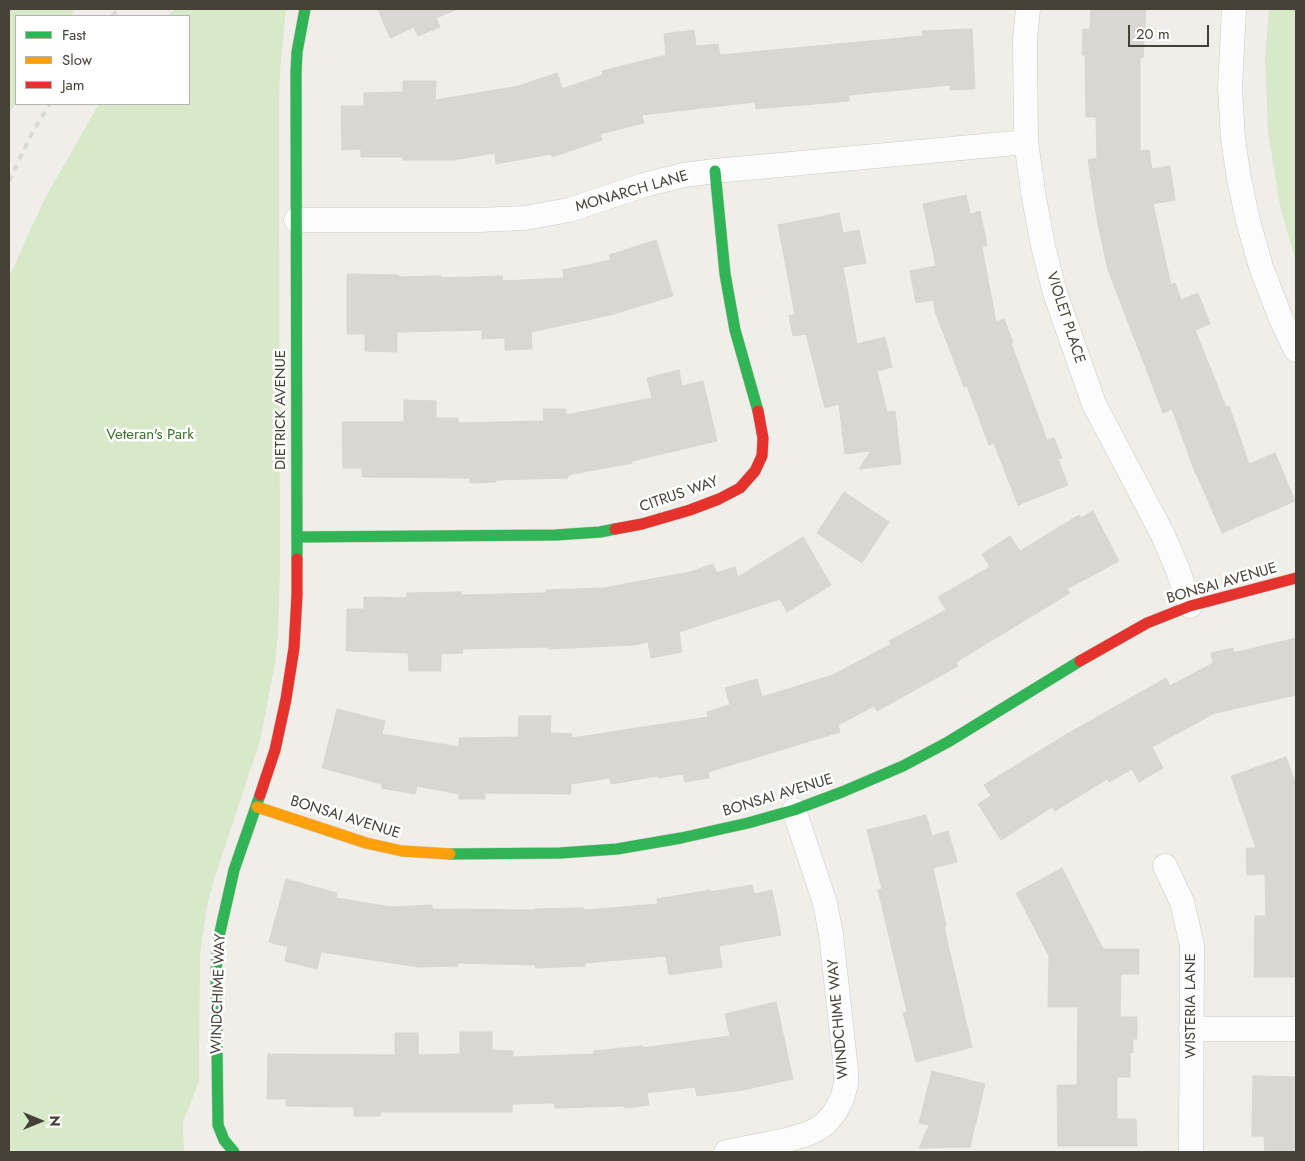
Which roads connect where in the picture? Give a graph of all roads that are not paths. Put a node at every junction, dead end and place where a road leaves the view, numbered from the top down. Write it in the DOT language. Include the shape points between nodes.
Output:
graph roads {
  1 [pos="305,9"];
  2 [pos="1028,9"];
  3 [pos="1234,9"];
  4 [pos="1026,142"];
  5 [pos="715,171"];
  6 [pos="296,220"];
  7 [pos="1296,350"];
  8 [pos="297,537"];
  9 [pos="1296,578"];
  10 [pos="1190,606"];
  11 [pos="257,806"];
  12 [pos="794,810"];
  13 [pos="1165,866"];
  14 [pos="1296,1029"];
  15 [pos="1191,1030"];
  16 [pos="234,1152"];
  17 [pos="726,1152"];
  18 [pos="1191,1152"];
  1 -- 6 [label="street, DIETRICK AVENUE" via="296,72"];
  2 -- 4 [label="street, VIOLET PLACE"];
  3 -- 7 [label="street" via="1230,88 1239,179 1262,267"];
  4 -- 5 [label="street, MONARCH LANE"];
  4 -- 10 [label="street, VIOLET PLACE" via="1043,246 1074,350 1094,404 1163,535"];
  5 -- 6 [label="street, MONARCH LANE" via="684,175 569,210 525,218"];
  5 -- 8 [label="street, CITRUS WAY" via="725,274 735,330 761,420 763,438 762,456 755,471 740,488 690,510 600,532"];
  6 -- 8 [label="street, DIETRICK AVENUE"];
  8 -- 11 [label="street, DIETRICK AVENUE" via="294,648 275,750"];
  9 -- 10 [label="street, BONSAI AVENUE"];
  10 -- 12 [label="street, BONSAI AVENUE" via="1147,623 1110,643 904,766"];
  11 -- 12 [label="street, BONSAI AVENUE" via="366,843 402,851 440,854 618,849 682,838"];
  11 -- 16 [label="street, WINDCHIME WAY" via="234,870 218,942 218,1125"];
  12 -- 17 [label="street, WINDCHIME WAY" via="825,903 846,1084 836,1112 816,1130 787,1140"];
  13 -- 15 [label="street, WISTERIA LANE" via="1182,902 1192,945"];
  14 -- 15 [label="street"];
  15 -- 18 [label="street, WISTERIA LANE"];
}
